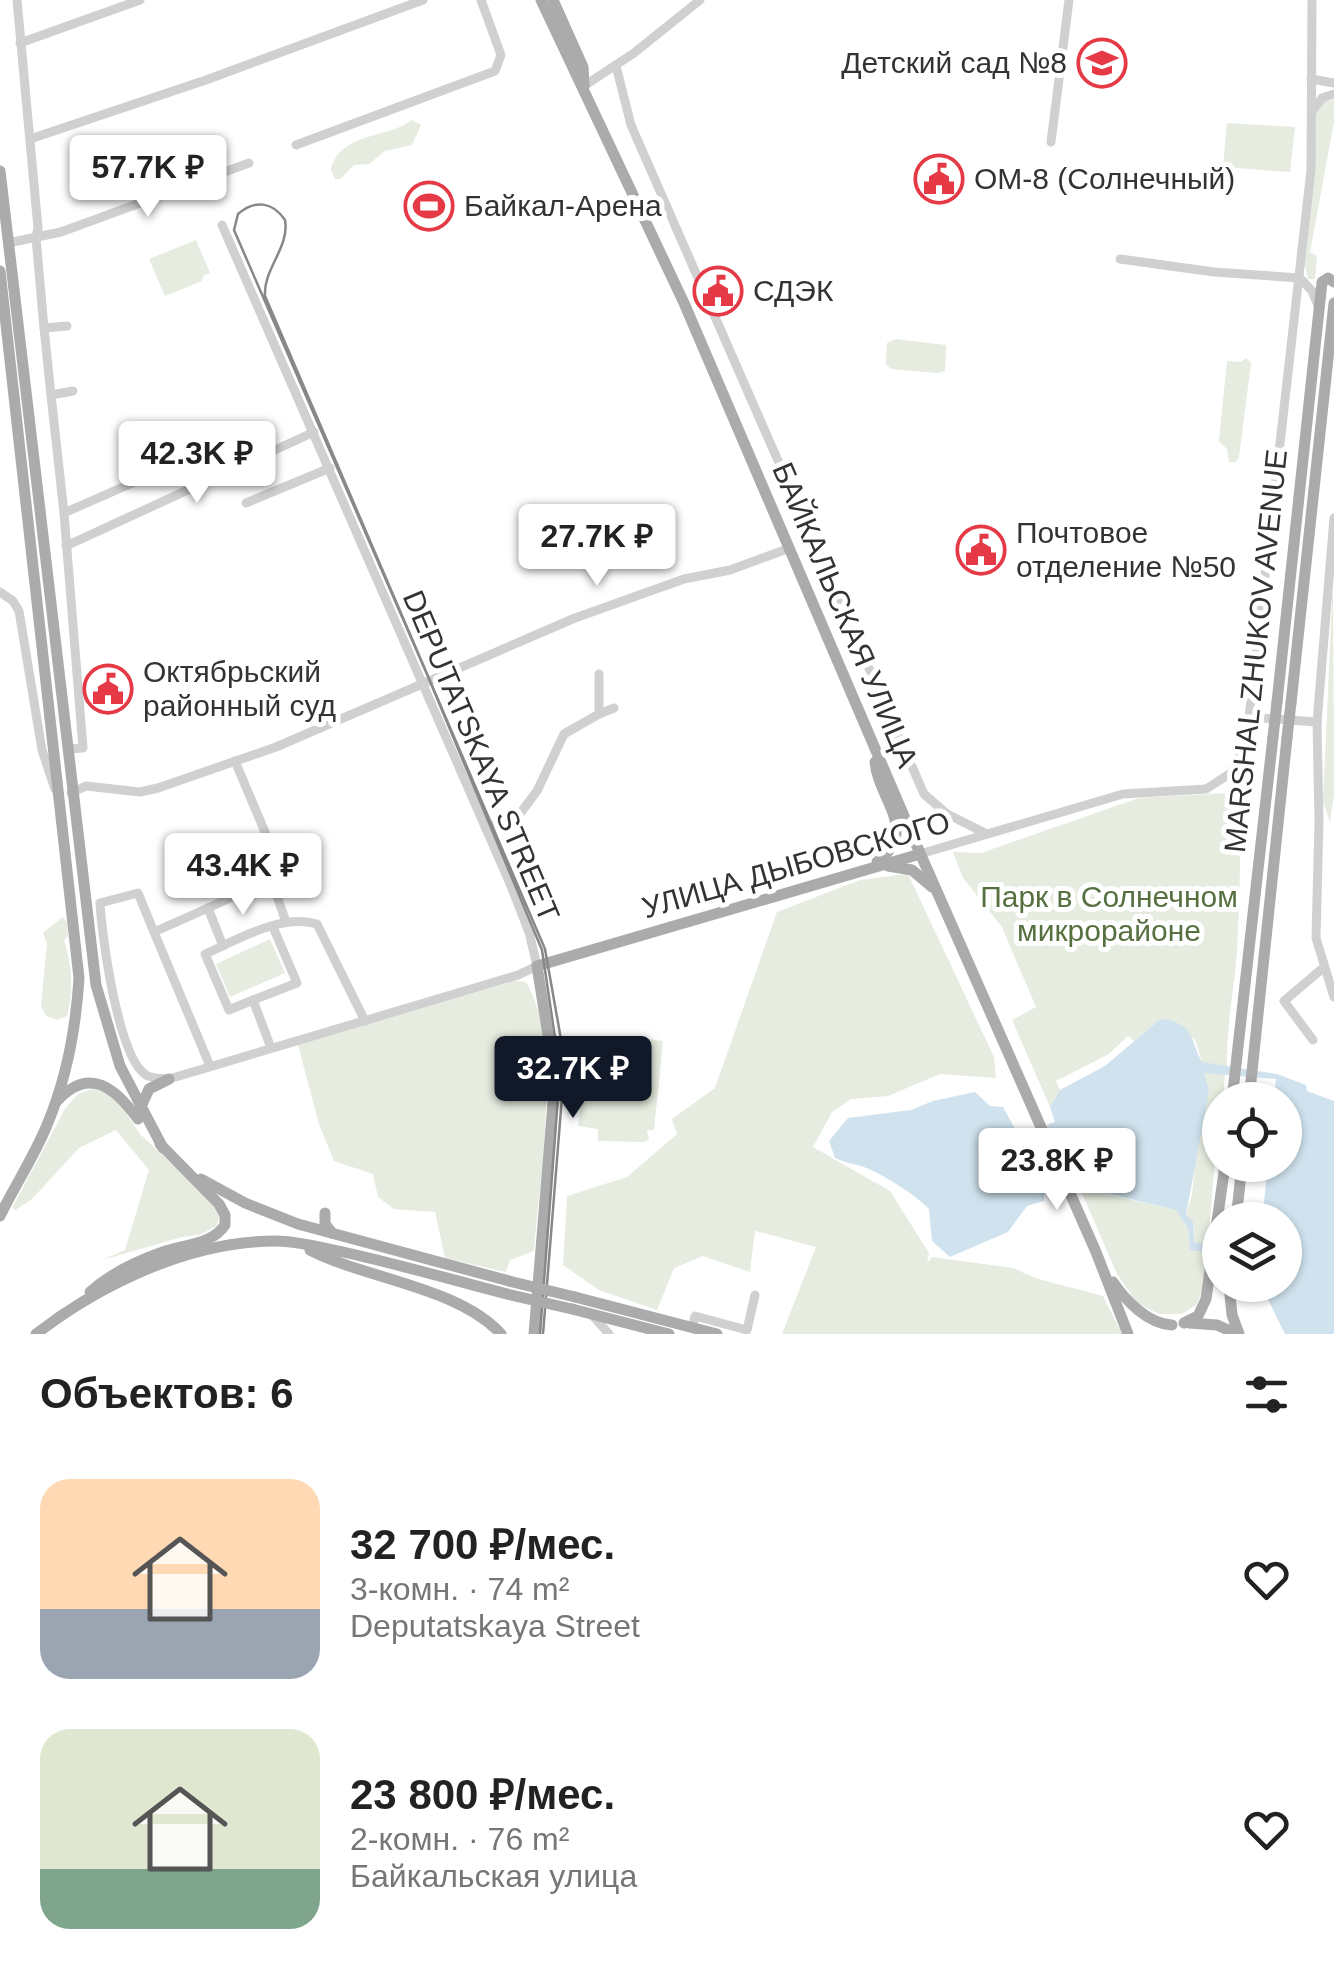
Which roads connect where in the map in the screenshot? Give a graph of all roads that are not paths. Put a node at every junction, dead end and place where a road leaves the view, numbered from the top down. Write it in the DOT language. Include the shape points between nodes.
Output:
graph roads {
  1 [pos="16,0"];
  2 [pos="140,0"];
  3 [pos="423,0"];
  4 [pos="481,0"];
  5 [pos="541,0"];
  6 [pos="553,0"];
  7 [pos="700,0"];
  8 [pos="1069,0"];
  9 [pos="1312,0"];
  10 [pos="20,43"];
  11 [pos="616,66"];
  12 [pos="1311,79"];
  13 [pos="1334,83"];
  14 [pos="584,86"];
  15 [pos="1334,94"];
  16 [pos="1312,113"];
  17 [pos="30,139"];
  18 [pos="1051,142"];
  19 [pos="296,144"];
  20 [pos="249,162"];
  21 [pos="0,171"];
  22 [pos="222,225"];
  23 [pos="36,238"];
  24 [pos="8,243"];
  25 [pos="1120,259"];
  26 [pos="0,271"];
  27 [pos="1300,278"];
  28 [pos="1334,282"];
  29 [pos="1334,303"];
  30 [pos="1320,310"];
  31 [pos="1333,317"];
  32 [pos="66,326"];
  33 [pos="44,328"];
  34 [pos="14,346"];
  35 [pos="73,391"];
  36 [pos="51,395"];
  37 [pos="314,432"];
  38 [pos="172,452"];
  39 [pos="330,468"];
  40 [pos="246,503"];
  41 [pos="64,513"];
  42 [pos="1334,518"];
  43 [pos="1308,544"];
  44 [pos="66,546"];
  45 [pos="1331,547"];
  46 [pos="790,548"];
  47 [pos="0,592"];
  48 [pos="599,674"];
  49 [pos="423,681"];
  50 [pos="614,708"];
  51 [pos="600,714"];
  52 [pos="1249,717"];
  53 [pos="1316,722"];
  54 [pos="48,748"];
  55 [pos="874,748"];
  56 [pos="68,749"];
  57 [pos="235,761"];
  58 [pos="75,792"];
  59 [pos="58,796"];
  60 [pos="486,828"];
  61 [pos="989,835"];
  62 [pos="920,854"];
  63 [pos="874,866"];
  64 [pos="272,879"];
  65 [pos="936,891"];
  66 [pos="86,896"];
  67 [pos="208,908"];
  68 [pos="100,913"];
  69 [pos="286,922"];
  70 [pos="272,927"];
  71 [pos="154,932"];
  72 [pos="223,946"];
  73 [pos="537,966"];
  74 [pos="1322,968"];
  75 [pos="1334,997"];
  76 [pos="253,1000"];
  77 [pos="365,1021"];
  78 [pos="1313,1040"];
  79 [pos="272,1048"];
  80 [pos="210,1066"];
  81 [pos="169,1079"];
  82 [pos="1234,1082"];
  83 [pos="1251,1082"];
  84 [pos="55,1104"];
  85 [pos="140,1109"];
  86 [pos="163,1148"];
  87 [pos="192,1174"];
  88 [pos="1222,1182"];
  89 [pos="325,1213"];
  90 [pos="0,1216"];
  91 [pos="345,1239"];
  92 [pos="400,1240"];
  93 [pos="297,1244"];
  94 [pos="1096,1252"];
  95 [pos="409,1254"];
  96 [pos="508,1288"];
  97 [pos="756,1296"];
  98 [pos="1231,1302"];
  99 [pos="573,1303"];
  100 [pos="70,1310"];
  101 [pos="591,1314"];
  102 [pos="617,1314"];
  103 [pos="1178,1324"];
  104 [pos="692,1328"];
  105 [pos="631,1329"];
  106 [pos="36,1334"];
  107 [pos="501,1334"];
  108 [pos="534,1334"];
  109 [pos="609,1334"];
  110 [pos="669,1334"];
  111 [pos="716,1334"];
  112 [pos="1128,1334"];
  113 [pos="1155,1334"];
  114 [pos="1238,1334"];
  1 -- 10 [label="street"];
  2 -- 10 [label="street"];
  3 -- 17 [label="street"];
  4 -- 19 [label="street" via="500,55 495,71"];
  5 -- 14 [label="main road"];
  6 -- 14 [label="main road" via="584,67"];
  7 -- 11 [label="street"];
  8 -- 18 [label="street"];
  9 -- 12 [label="street, УЛИЦА ДЫБОВСКОГО"];
  10 -- 17 [label="street"];
  11 -- 14 [label="street"];
  11 -- 61 [label="street" via="631,125 924,794"];
  12 -- 13 [label="street"];
  12 -- 16 [label="street, УЛИЦА ДЫБОВСКОГО"];
  14 -- 46 [label="main road, БАЙКАЛЬСКАЯ УЛИЦА"];
  15 -- 16 [label="street"];
  16 -- 27 [label="street, УЛИЦА ДЫБОВСКОГО"];
  17 -- 23 [label="street"];
  20 -- 23 [label="street"];
  21 -- 24 [label="main road"];
  22 -- 37 [label="street, DEPUTATSKAYA STREET"];
  23 -- 24 [label="street"];
  23 -- 33 [label="street"];
  24 -- 34 [label="main road"];
  25 -- 27 [label="street"];
  26 -- 34 [label="main road"];
  27 -- 30 [label="street"];
  27 -- 52 [label="street, УЛИЦА ДЫБОВСКОГО"];
  28 -- 30 [label="main road, MARSHAL ZHUKOV AVENUE" via="1322,282"];
  29 -- 31 [label="main road, MARSHAL ZHUKOV AVENUE"];
  30 -- 82 [label="main road, MARSHAL ZHUKOV AVENUE, bridge"];
  31 -- 43 [label="main road, MARSHAL ZHUKOV AVENUE"];
  32 -- 33 [label="street"];
  33 -- 36 [label="street"];
  34 -- 54 [label="main road"];
  34 -- 56 [label="main road"];
  35 -- 36 [label="street"];
  36 -- 41 [label="street"];
  37 -- 39 [label="street, DEPUTATSKAYA STREET"];
  37 -- 44 [label="street"];
  38 -- 41 [label="street" via="173,464"];
  39 -- 40 [label="street"];
  39 -- 49 [label="street, DEPUTATSKAYA STREET"];
  41 -- 44 [label="street"];
  42 -- 45 [label="street"];
  43 -- 45 [label="street"];
  43 -- 83 [label="main road, MARSHAL ZHUKOV AVENUE, bridge"];
  44 -- 56 [label="street" via="83,748"];
  45 -- 53 [label="street"];
  46 -- 49 [label="street" via="574,618"];
  46 -- 55 [label="main road, БАЙКАЛЬСКАЯ УЛИЦА"];
  47 -- 54 [label="street" via="19,611"];
  48 -- 51 [label="street"];
  49 -- 57 [label="street"];
  49 -- 60 [label="street, DEPUTATSKAYA STREET"];
  50 -- 51 [label="street"];
  51 -- 60 [label="street" via="564,734 519,814"];
  52 -- 53 [label="street"];
  52 -- 61 [label="street, УЛИЦА ДЫБОВСКОГО" via="1240,758 1218,784 1123,794"];
  53 -- 74 [label="street" via="1316,938"];
  54 -- 59 [label="main road"];
  55 -- 62 [label="main road, БАЙКАЛЬСКАЯ УЛИЦА"];
  55 -- 63 [label="main road" via="876,773 897,826 892,848"];
  56 -- 58 [label="main road"];
  57 -- 58 [label="street" via="140,792 86,786"];
  57 -- 64 [label="street" via="274,850"];
  58 -- 59 [label="street"];
  58 -- 66 [label="main road"];
  59 -- 84 [label="main road" via="79,978"];
  60 -- 73 [label="street, DEPUTATSKAYA STREET" via="530,932"];
  61 -- 62 [label="street, УЛИЦА ДЫБОВСКОГО"];
  62 -- 63 [label="main road, УЛИЦА ДЫБОВСКОГО"];
  62 -- 65 [label="main road, БАЙКАЛЬСКАЯ УЛИЦА"];
  63 -- 65 [label="main road" via="912,870"];
  63 -- 73 [label="main road, УЛИЦА ДЫБОВСКОГО"];
  64 -- 67 [label="street"];
  64 -- 69 [label="street"];
  65 -- 94 [label="main road, БАЙКАЛЬСКАЯ УЛИЦА"];
  66 -- 68 [label="street"];
  66 -- 85 [label="main road" via="100,1003"];
  67 -- 71 [label="street"];
  67 -- 72 [label="street"];
  68 -- 71 [label="street" via="100,903 138,893"];
  68 -- 81 [label="street" via="115,1002 137,1066 148,1077"];
  69 -- 70 [label="street"];
  69 -- 77 [label="street" via="318,924"];
  70 -- 72 [label="street"];
  70 -- 76 [label="street" via="296,982"];
  71 -- 80 [label="street"];
  72 -- 76 [label="street" via="205,954 228,1010"];
  73 -- 77 [label="street, УЛИЦА ДЫБОВСКОГО"];
  73 -- 108 [label="main road, DEPUTATSKAYA STREET" via="555,1079"];
  74 -- 75 [label="street"];
  74 -- 78 [label="street" via="1284,1002"];
  76 -- 79 [label="street"];
  77 -- 79 [label="street, УЛИЦА ДЫБОВСКОГО"];
  79 -- 80 [label="street, УЛИЦА ДЫБОВСКОГО"];
  80 -- 81 [label="street, УЛИЦА ДЫБОВСКОГО"];
  81 -- 85 [label="main road" via="149,1088"];
  84 -- 86 [label="main road" via="76,1087 104,1085"];
  84 -- 90 [label="main road"];
  85 -- 86 [label="main road"];
  86 -- 87 [label="main road"];
  87 -- 91 [label="main road" via="263,1211"];
  87 -- 100 [label="main road" via="223,1210 222,1231 105,1278"];
  88 -- 103 [label="main road" via="1205,1304 1196,1318"];
  89 -- 91 [label="main road" via="328,1230"];
  91 -- 95 [label="main road"];
  92 -- 95 [label="main road"];
  93 -- 96 [label="main road"];
  93 -- 100 [label="main road" via="272,1241 186,1256"];
  93 -- 107 [label="main road" via="428,1292"];
  94 -- 103 [label="main road" via="1129,1302 1161,1324"];
  94 -- 112 [label="main road"];
  95 -- 96 [label="main road"];
  96 -- 99 [label="main road, bridge"];
  97 -- 104 [label="street" via="747,1330 695,1316"];
  98 -- 114 [label="main road"];
  99 -- 101 [label="main road"];
  99 -- 102 [label="main road"];
  100 -- 106 [label="main road"];
  101 -- 102 [label="main road"];
  101 -- 109 [label="street"];
  102 -- 104 [label="main road"];
  102 -- 105 [label="main road"];
  103 -- 113 [label="main road"];
  103 -- 114 [label="main road" via="1209,1324"];
  104 -- 111 [label="main road"];
  105 -- 110 [label="main road"];
}
